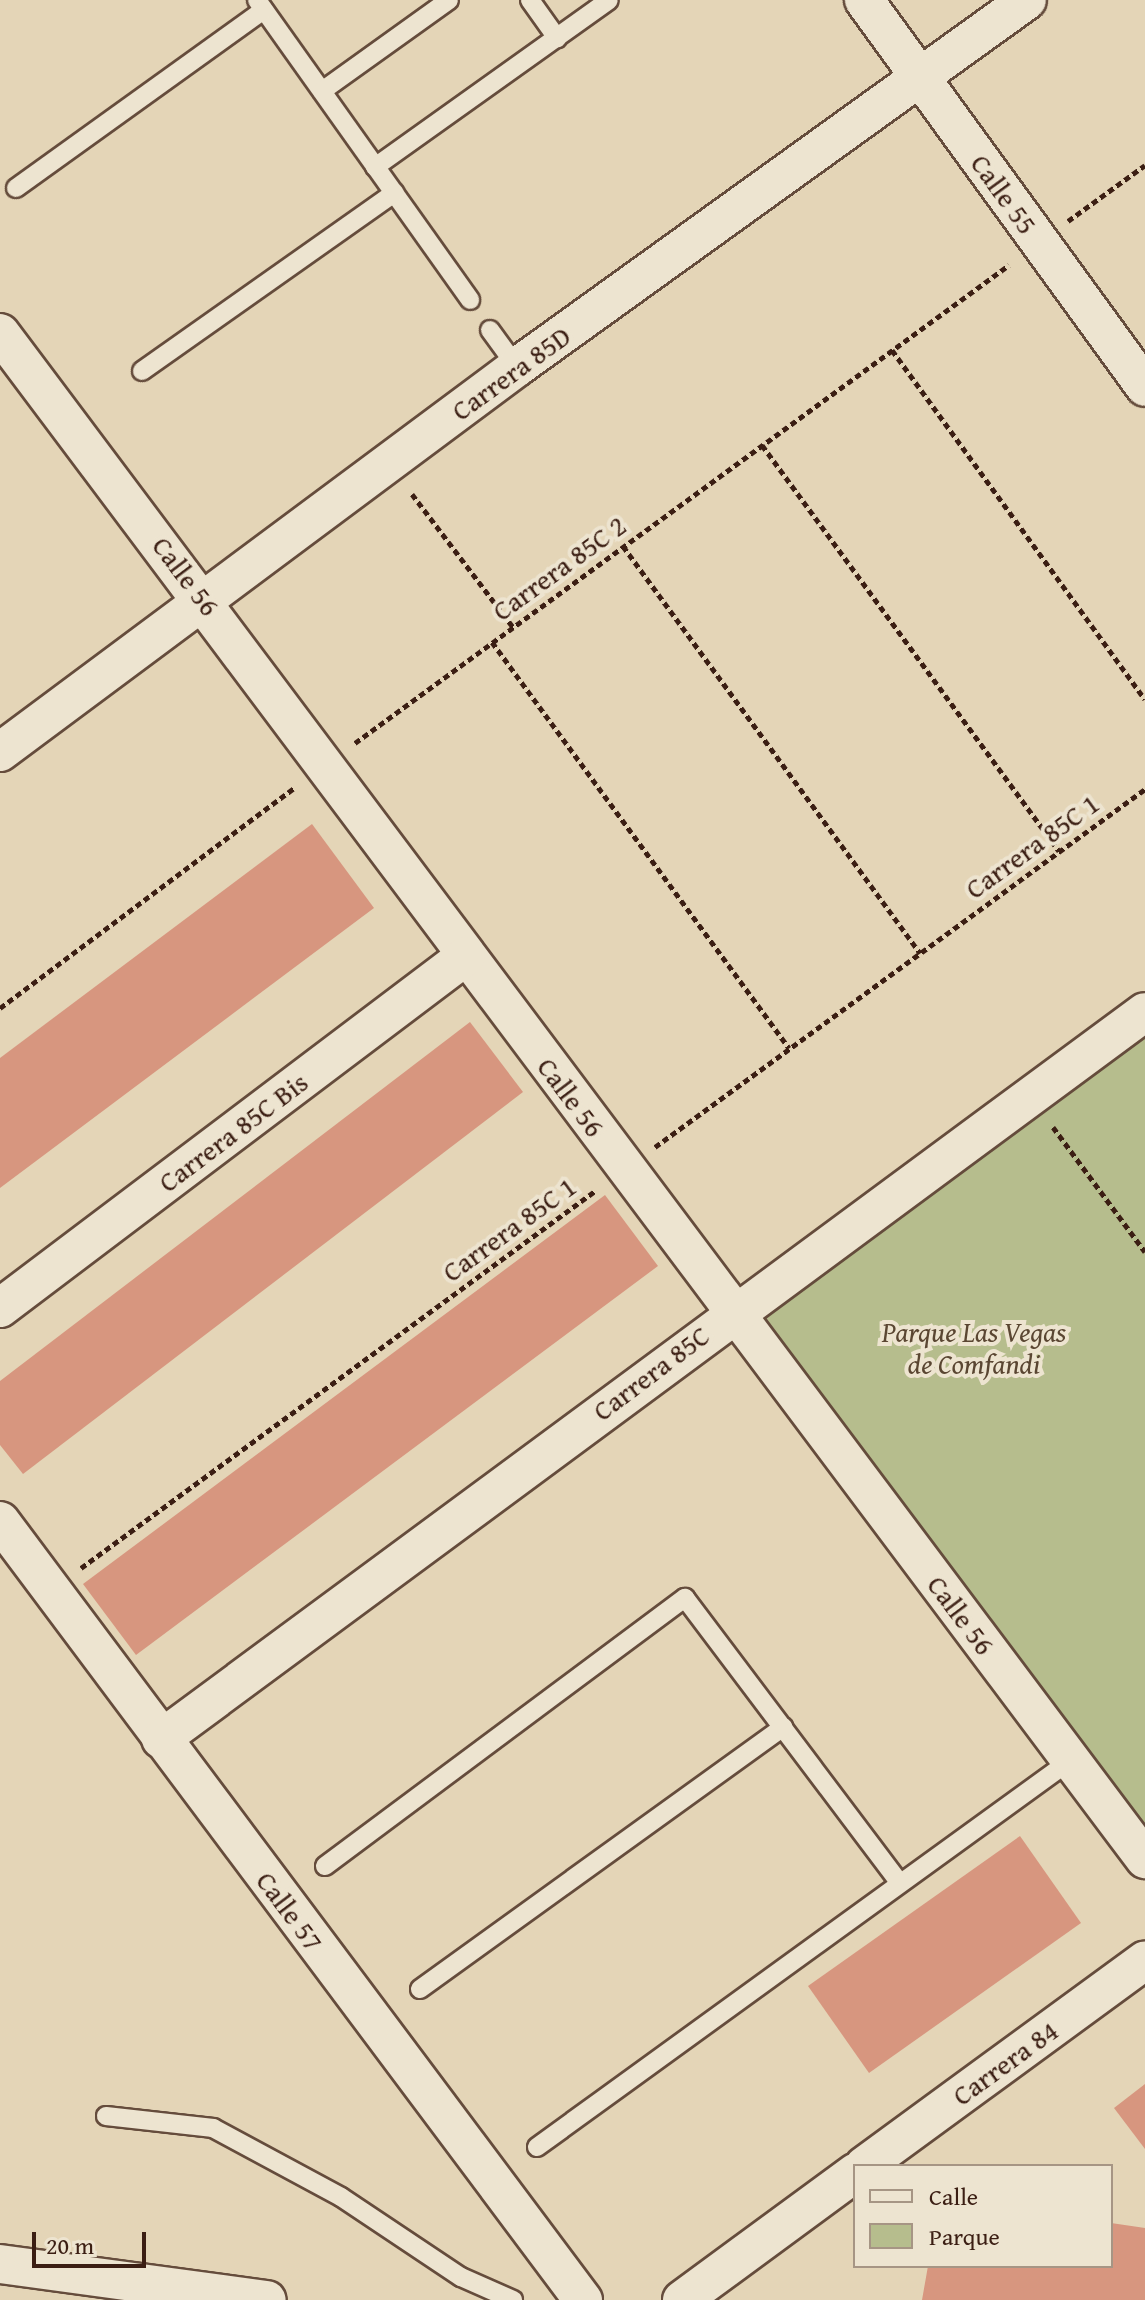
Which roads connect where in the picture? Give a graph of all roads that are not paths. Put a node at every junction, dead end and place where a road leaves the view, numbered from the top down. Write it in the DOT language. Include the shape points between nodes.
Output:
graph roads {
  1 [pos="449,0"];
  2 [pos="530,0"];
  3 [pos="609,0"];
  4 [pos="864,0"];
  5 [pos="1027,0"];
  6 [pos="260,5"];
  7 [pos="557,38"];
  8 [pos="921,78"];
  9 [pos="322,91"];
  10 [pos="375,167"];
  11 [pos="16,188"];
  12 [pos="394,193"];
  13 [pos="470,300"];
  14 [pos="490,330"];
  15 [pos="0,333"];
  16 [pos="517,367"];
  17 [pos="142,371"];
  18 [pos="1145,387"];
  19 [pos="204,599"];
  20 [pos="0,752"];
  21 [pos="466,956"];
  22 [pos="1145,1012"];
  23 [pos="0,1308"];
  24 [pos="734,1311"];
  25 [pos="0,1521"];
  26 [pos="783,1727"];
  27 [pos="161,1739"];
  28 [pos="1071,1760"];
  29 [pos="1145,1859"];
  30 [pos="325,1866"];
  31 [pos="900,1883"];
  32 [pos="1145,1960"];
  33 [pos="420,1989"];
  34 [pos="106,2116"];
  35 [pos="537,2147"];
  36 [pos="867,2164"];
  37 [pos="853,2174"];
  38 [pos="0,2264"];
  39 [pos="267,2300"];
  40 [pos="513,2300"];
  41 [pos="583,2300"];
  42 [pos="682,2300"];
  1 -- 9 [label="lane"];
  2 -- 7 [label="lane"];
  3 -- 7 [label="lane"];
  4 -- 8 [label="street, Calle 55"];
  5 -- 8 [label="street, Carrera 85D"];
  6 -- 9 [label="lane"];
  6 -- 11 [label="lane"];
  7 -- 10 [label="lane"];
  8 -- 16 [label="street, Carrera 85D"];
  8 -- 18 [label="street, Calle 55"];
  9 -- 10 [label="lane"];
  10 -- 12 [label="lane"];
  12 -- 13 [label="lane"];
  12 -- 17 [label="lane"];
  14 -- 16 [label="lane"];
  15 -- 19 [label="street, Calle 56"];
  16 -- 19 [label="street, Carrera 85D"];
  19 -- 20 [label="street, Carrera 85D"];
  19 -- 21 [label="street, Calle 56"];
  21 -- 23 [label="street, Carrera 85C Bis"];
  21 -- 24 [label="street, Calle 56"];
  22 -- 24 [label="street, Carrera 85C"];
  24 -- 27 [label="street, Carrera 85C"];
  24 -- 28 [label="street, Calle 56"];
  25 -- 27 [label="street, Calle 57"];
  26 -- 30 [label="lane" via="685,1598"];
  26 -- 31 [label="lane"];
  26 -- 33 [label="lane"];
  27 -- 41 [label="street, Calle 57"];
  28 -- 29 [label="street, Calle 56"];
  28 -- 31 [label="lane"];
  31 -- 35 [label="lane"];
  32 -- 36 [label="street, Carrera 84"];
  34 -- 40 [label="lane" via="213,2128 341,2197 461,2277"];
  37 -- 42 [label="street"];
  38 -- 39 [label="street"];
}
